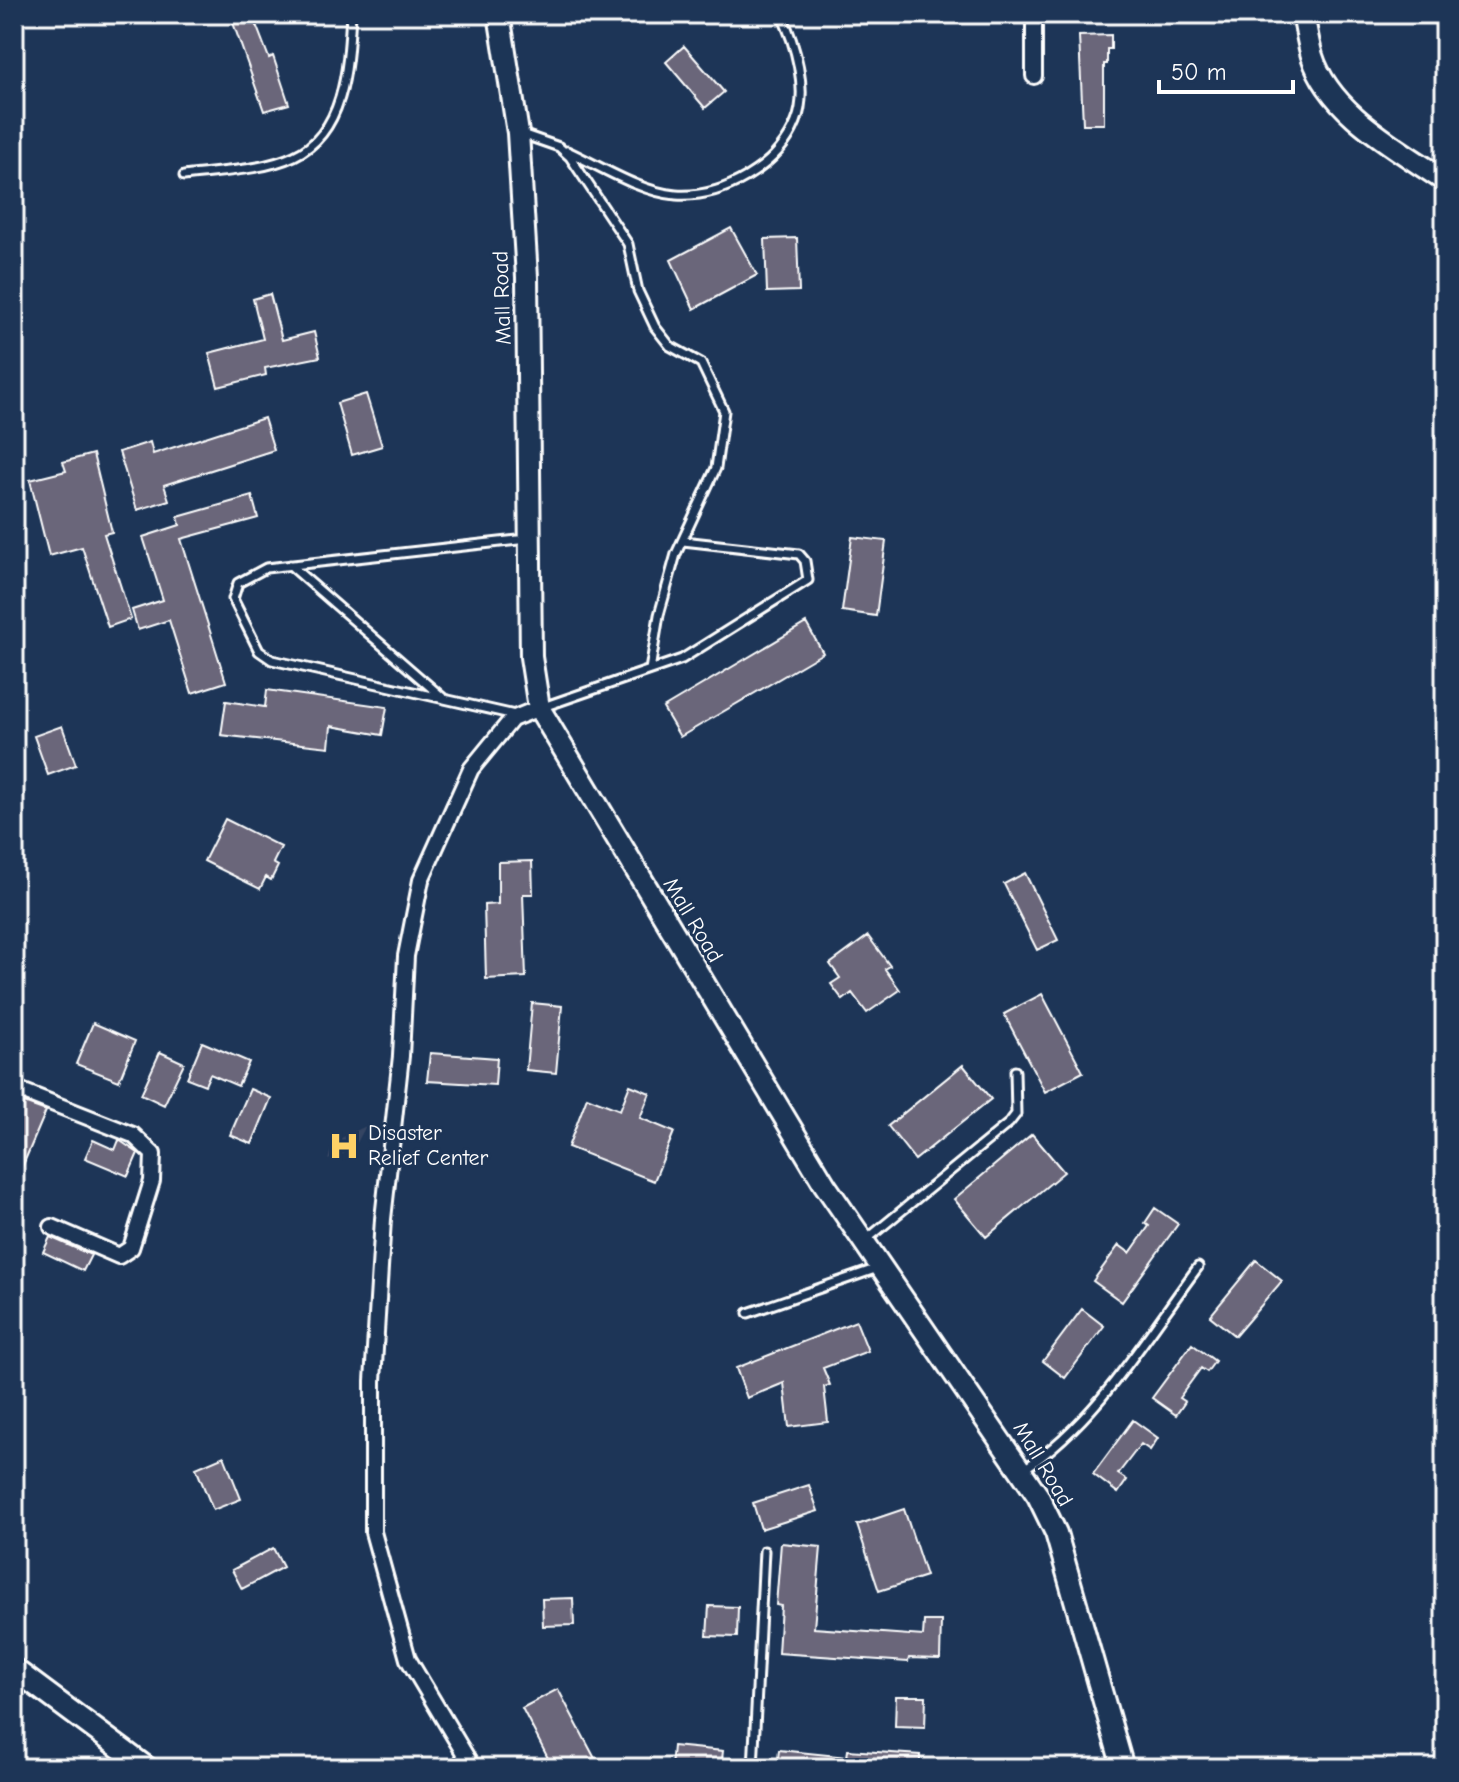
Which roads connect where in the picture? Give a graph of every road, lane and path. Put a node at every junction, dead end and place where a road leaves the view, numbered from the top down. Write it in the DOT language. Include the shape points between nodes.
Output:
graph roads {
  1 [pos="351,14"];
  2 [pos="499,14"];
  3 [pos="781,14"];
  4 [pos="792,14"];
  5 [pos="1034,14"];
  6 [pos="1303,14"];
  7 [pos="786,26"];
  8 [pos="1034,76"];
  9 [pos="518,133"];
  10 [pos="559,147"];
  11 [pos="184,176"];
  12 [pos="1445,181"];
  13 [pos="530,539"];
  14 [pos="683,541"];
  15 [pos="290,565"];
  16 [pos="650,670"];
  17 [pos="445,699"];
  18 [pos="539,708"];
  19 [pos="517,715"];
  20 [pos="1015,1071"];
  21 [pos="14,1088"];
  22 [pos="52,1227"];
  23 [pos="865,1242"];
  24 [pos="882,1267"];
  25 [pos="1198,1267"];
  26 [pos="748,1313"];
  27 [pos="1023,1470"];
  28 [pos="764,1551"];
  29 [pos="14,1669"];
  30 [pos="147,1768"];
  31 [pos="473,1768"];
  32 [pos="753,1768"];
  33 [pos="1123,1768"];
  1 -- 11 [label="lane" via="347,70 335,113 321,135 297,155 280,161"];
  2 -- 9 [label="street, Mall Road"];
  3 -- 7 [label="lane"];
  4 -- 7 [label="lane"];
  5 -- 8 [label="street"];
  6 -- 12 [label="street" via="1312,59 1328,87 1368,128"];
  7 -- 10 [label="lane" via="800,89 796,121 775,155 750,176 716,190 672,195"];
  9 -- 10 [label="lane"];
  9 -- 13 [label="street, Mall Road" via="527,277"];
  10 -- 14 [label="lane" via="628,244 638,291 655,327 670,346 698,360 722,402 716,468"];
  13 -- 15 [label="lane"];
  13 -- 18 [label="street, Mall Road" via="531,657"];
  14 -- 16 [label="lane" via="659,615"];
  14 -- 16 [label="lane" via="799,554 808,580 710,644"];
  15 -- 17 [label="lane"];
  15 -- 17 [label="lane" via="266,568 238,583 233,599 259,651 272,660"];
  16 -- 18 [label="lane"];
  17 -- 19 [label="lane"];
  18 -- 19 [label="street"];
  18 -- 23 [label="street, Mall Road" via="825,1185"];
  19 -- 31 [label="street" via="458,791 413,911 373,1381 373,1532 408,1659"];
  20 -- 23 [label="lane" via="1016,1114 1009,1123"];
  21 -- 22 [label="street" via="133,1135 153,1154 152,1181 125,1254"];
  23 -- 24 [label="street, Mall Road"];
  24 -- 26 [label="lane"];
  24 -- 27 [label="street, Mall Road"];
  25 -- 27 [label="lane" via="1079,1426"];
  27 -- 33 [label="street, Mall Road" via="1056,1533"];
  28 -- 32 [label="lane"];
  29 -- 30 [label="street"];
}
